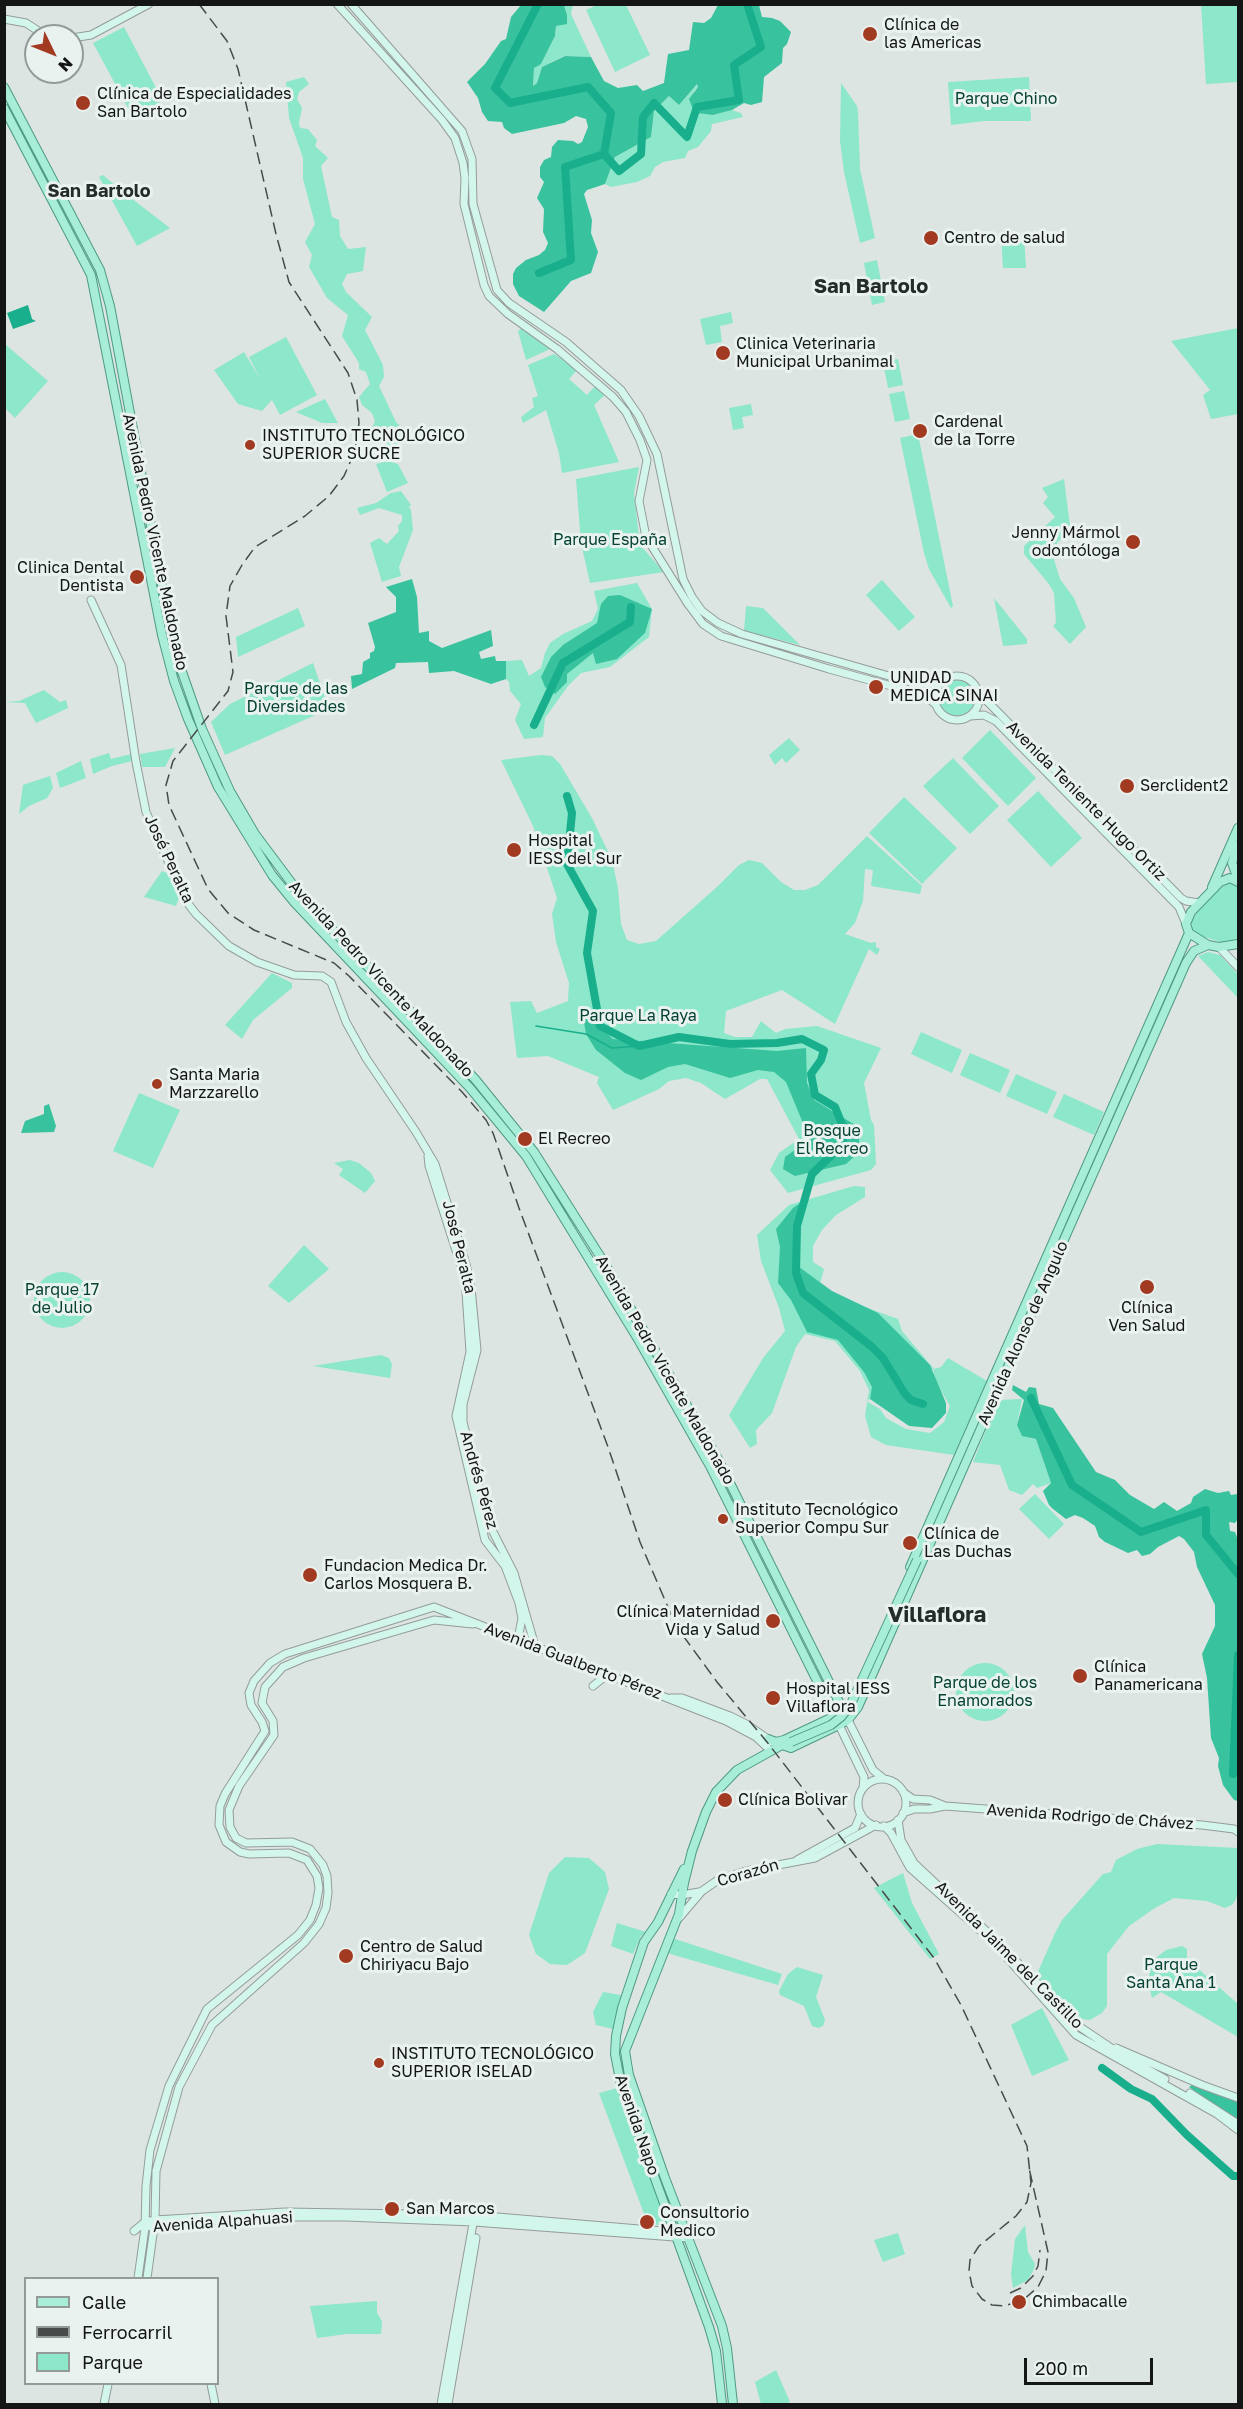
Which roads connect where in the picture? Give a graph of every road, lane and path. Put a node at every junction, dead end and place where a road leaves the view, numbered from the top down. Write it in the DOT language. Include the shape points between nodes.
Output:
graph roads {
  1 [pos="149,4"];
  2 [pos="337,4"];
  3 [pos="351,4"];
  4 [pos="4,19"];
  5 [pos="28,24"];
  6 [pos="84,36"];
  7 [pos="4,87"];
  8 [pos="4,108"];
  9 [pos="92,600"];
  10 [pos="941,684"];
  11 [pos="978,692"];
  12 [pos="936,705"];
  13 [pos="970,716"];
  14 [pos="1239,828"];
  15 [pos="1126,840"];
  16 [pos="1239,845"];
  17 [pos="1119,847"];
  18 [pos="1239,880"];
  19 [pos="1211,891"];
  20 [pos="1199,903"];
  21 [pos="1186,924"];
  22 [pos="1189,933"];
  23 [pos="1239,944"];
  24 [pos="1209,945"];
  25 [pos="1219,947"];
  26 [pos="1239,968"];
  27 [pos="513,1111"];
  28 [pos="506,1116"];
  29 [pos="473,1344"];
  30 [pos="721,1487"];
  31 [pos="712,1490"];
  32 [pos="929,1535"];
  33 [pos="476,1624"];
  34 [pos="518,1639"];
  35 [pos="536,1646"];
  36 [pos="608,1674"];
  37 [pos="593,1686"];
  38 [pos="671,1698"];
  39 [pos="842,1710"];
  40 [pos="835,1716"];
  41 [pos="848,1720"];
  42 [pos="839,1725"];
  43 [pos="768,1739"];
  44 [pos="784,1744"];
  45 [pos="771,1751"];
  46 [pos="885,1779"];
  47 [pos="864,1788"];
  48 [pos="903,1792"];
  49 [pos="945,1806"];
  50 [pos="903,1813"];
  51 [pos="861,1814"];
  52 [pos="898,1820"];
  53 [pos="880,1826"];
  54 [pos="1237,1829"];
  55 [pos="692,1851"];
  56 [pos="797,1860"];
  57 [pos="702,1891"];
  58 [pos="671,1894"];
  59 [pos="682,1895"];
  60 [pos="676,1922"];
  61 [pos="1103,2042"];
  62 [pos="1239,2098"];
  63 [pos="1239,2124"];
  64 [pos="1239,2130"];
  65 [pos="476,2219"];
  66 [pos="154,2223"];
  67 [pos="145,2225"];
  68 [pos="676,2234"];
  69 [pos="687,2235"];
  70 [pos="138,2277"];
  71 [pos="147,2277"];
  72 [pos="108,2385"];
  73 [pos="211,2385"];
  74 [pos="104,2404"];
  75 [pos="215,2404"];
  76 [pos="441,2404"];
  77 [pos="448,2404"];
  78 [pos="722,2404"];
  79 [pos="733,2404"];
  1 -- 6 [label="main road"];
  2 -- 12 [label="main road" via="455,138 463,163 464,204 484,285 492,301 557,349 626,412 647,460 639,501 646,537 703,624 721,636 917,693"];
  3 -- 10 [label="main road" via="462,131 472,159 473,204 497,290 621,390 639,416 657,454 684,579 701,610 717,623 742,634 917,684"];
  4 -- 5 [label="main road"];
  7 -- 28 [label="main road, Avenida Pedro Vicente Maldonado" via="100,270 174,649 202,729 230,791 267,851 305,901 475,1078"];
  8 -- 30 [label="main road, Avenida Pedro Vicente Maldonado" via="91,275 162,635 174,681 218,787 272,875 294,902 470,1088 526,1156 639,1341"];
  9 -- 29 [label="main road, José Peralta" via="121,665 146,812 186,901 209,928 238,951 294,975 322,976 332,982 346,1022 366,1058 435,1164 466,1264"];
  10 -- 11 [label="main road" via="960,677 972,682"];
  10 -- 12 [label="main road"];
  11 -- 13 [label="main road" via="977,705"];
  11 -- 15 [label="main road, Avenida Teniente Hugo Ortiz"];
  12 -- 13 [label="main road" via="950,719"];
  13 -- 17 [label="main road, Avenida Teniente Hugo Ortiz" via="986,715 996,721"];
  14 -- 19 [label="main road"];
  15 -- 17 [label="main road"];
  15 -- 20 [label="main road, Avenida Teniente Hugo Ortiz" via="1181,898"];
  16 -- 18 [label="main road" via="1232,863"];
  17 -- 21 [label="main road, Avenida Teniente Hugo Ortiz" via="1179,908"];
  18 -- 19 [label="main road" via="1226,879"];
  19 -- 20 [label="main road"];
  20 -- 21 [label="main road"];
  21 -- 22 [label="main road"];
  22 -- 24 [label="main road"];
  22 -- 32 [label="main road, Avenida Alonso de Angulo" via="986,1395"];
  23 -- 25 [label="main road"];
  24 -- 25 [label="main road"];
  24 -- 32 [label="main road, Avenida Alonso de Angulo" via="1194,951 1186,963 995,1398"];
  25 -- 26 [label="main road"];
  27 -- 28 [label="main road"];
  28 -- 39 [label="main road, Avenida Pedro Vicente Maldonado" via="570,1208 701,1429"];
  29 -- 34 [label="main road, Andrés Pérez" via="456,1416 485,1540 506,1566 522,1613"];
  29 -- 35 [label="main road, Andrés Pérez" via="474,1364 463,1404 463,1422 488,1522 517,1579"];
  30 -- 31 [label="main road"];
  30 -- 40 [label="main road, Avenida Pedro Vicente Maldonado"];
  32 -- 39 [label="main road, Avenida Alonso de Angulo"];
  32 -- 41 [label="main road, Avenida Alonso de Angulo" via="865,1692"];
  32 -- 44 [label="main road, bridge" via="850,1706 831,1725"];
  33 -- 34 [label="main road, Avenida Gualberto Pérez"];
  33 -- 66 [label="main road, Avenida Gualberto Pérez" via="434,1620 304,1658 283,1667 265,1688 262,1703 273,1721 274,1735 239,1786 229,1810 230,1827 236,1838 246,1843 292,1842 310,1849 327,1876 326,1908 305,1942 207,2031 175,2097 156,2171"];
  33 -- 67 [label="main road, Avenida Gualberto Pérez" via="434,1607 276,1658 251,1688 251,1705 265,1729 221,1802 221,1833 243,1853 289,1852 304,1857 317,1876 316,1905 310,1920 294,1938 207,2009 168,2086 156,2125 147,2169"];
  34 -- 35 [label="main road, Avenida Gualberto Pérez"];
  35 -- 36 [label="main road, Avenida Gualberto Pérez"];
  36 -- 37 [label="main road"];
  36 -- 38 [label="main road, Avenida Gualberto Pérez"];
  38 -- 43 [label="main road, Avenida Gualberto Pérez" via="682,1698 730,1716"];
  38 -- 45 [label="main road, Avenida Gualberto Pérez" via="743,1728"];
  39 -- 40 [label="main road, Avenida Alonso de Angulo"];
  39 -- 41 [label="main road, Avenida Pedro Vicente Maldonado"];
  40 -- 42 [label="main road, Avenida Pedro Vicente Maldonado"];
  40 -- 44 [label="main road, Avenida Napo"];
  41 -- 42 [label="main road, Avenida Alonso de Angulo"];
  41 -- 46 [label="main road, Avenida Pedro Vicente Maldonado" via="873,1770"];
  42 -- 44 [label="main road, Avenida Napo" via="791,1748"];
  42 -- 47 [label="main road, Avenida Pedro Vicente Maldonado" via="864,1777"];
  43 -- 44 [label="main road"];
  44 -- 45 [label="main road, Avenida Napo"];
  45 -- 55 [label="main road, Avenida Napo" via="737,1770 716,1792"];
  46 -- 47 [label="main road"];
  46 -- 48 [label="main road" via="896,1783"];
  47 -- 51 [label="main road" via="858,1803"];
  48 -- 49 [label="main road, Avenida Rodrigo de Chávez" via="913,1799"];
  48 -- 50 [label="main road"];
  49 -- 50 [label="main road, Avenida Rodrigo de Chávez"];
  49 -- 54 [label="main road, Avenida Rodrigo de Chávez"];
  50 -- 52 [label="main road"];
  51 -- 53 [label="main road"];
  51 -- 56 [label="main road, Corazón" via="855,1828"];
  52 -- 53 [label="main road"];
  52 -- 61 [label="main road, Avenida Jaime del Castillo" via="900,1840 914,1863 992,1935 1080,2027"];
  53 -- 56 [label="main road, Corazón" via="860,1832 815,1858"];
  53 -- 64 [label="main road, Avenida Jaime del Castillo" via="891,1833 910,1868 992,1941 1076,2035"];
  55 -- 58 [label="main road, Avenida Napo"];
  55 -- 59 [label="main road, Avenida Napo"];
  56 -- 57 [label="main road, Corazón" via="725,1878"];
  57 -- 59 [label="main road, Corazón"];
  57 -- 60 [label="main road, Corazón"];
  58 -- 59 [label="main road, Corazón"];
  58 -- 68 [label="main road, Avenida Napo" via="644,1942 622,2008 615,2054 621,2085"];
  59 -- 60 [label="main road, Avenida Napo"];
  60 -- 69 [label="main road, Avenida Napo" via="625,2051 629,2075"];
  61 -- 62 [label="main road"];
  61 -- 63 [label="main road, Avenida Jaime del Castillo"];
  65 -- 66 [label="main road, Avenida Alpahuasi" via="258,2212"];
  65 -- 68 [label="main road, Avenida Alpahuasi"];
  65 -- 76 [label="main road"];
  65 -- 77 [label="main road"];
  66 -- 67 [label="main road, Avenida Alpahuasi"];
  66 -- 71 [label="main road"];
  67 -- 70 [label="main road"];
  68 -- 69 [label="main road, Avenida Alpahuasi"];
  68 -- 78 [label="main road, Avenida Napo" via="716,2351"];
  69 -- 79 [label="main road, Avenida Napo" via="722,2326"];
  72 -- 74 [label="main road"];
  73 -- 75 [label="main road"];
}
